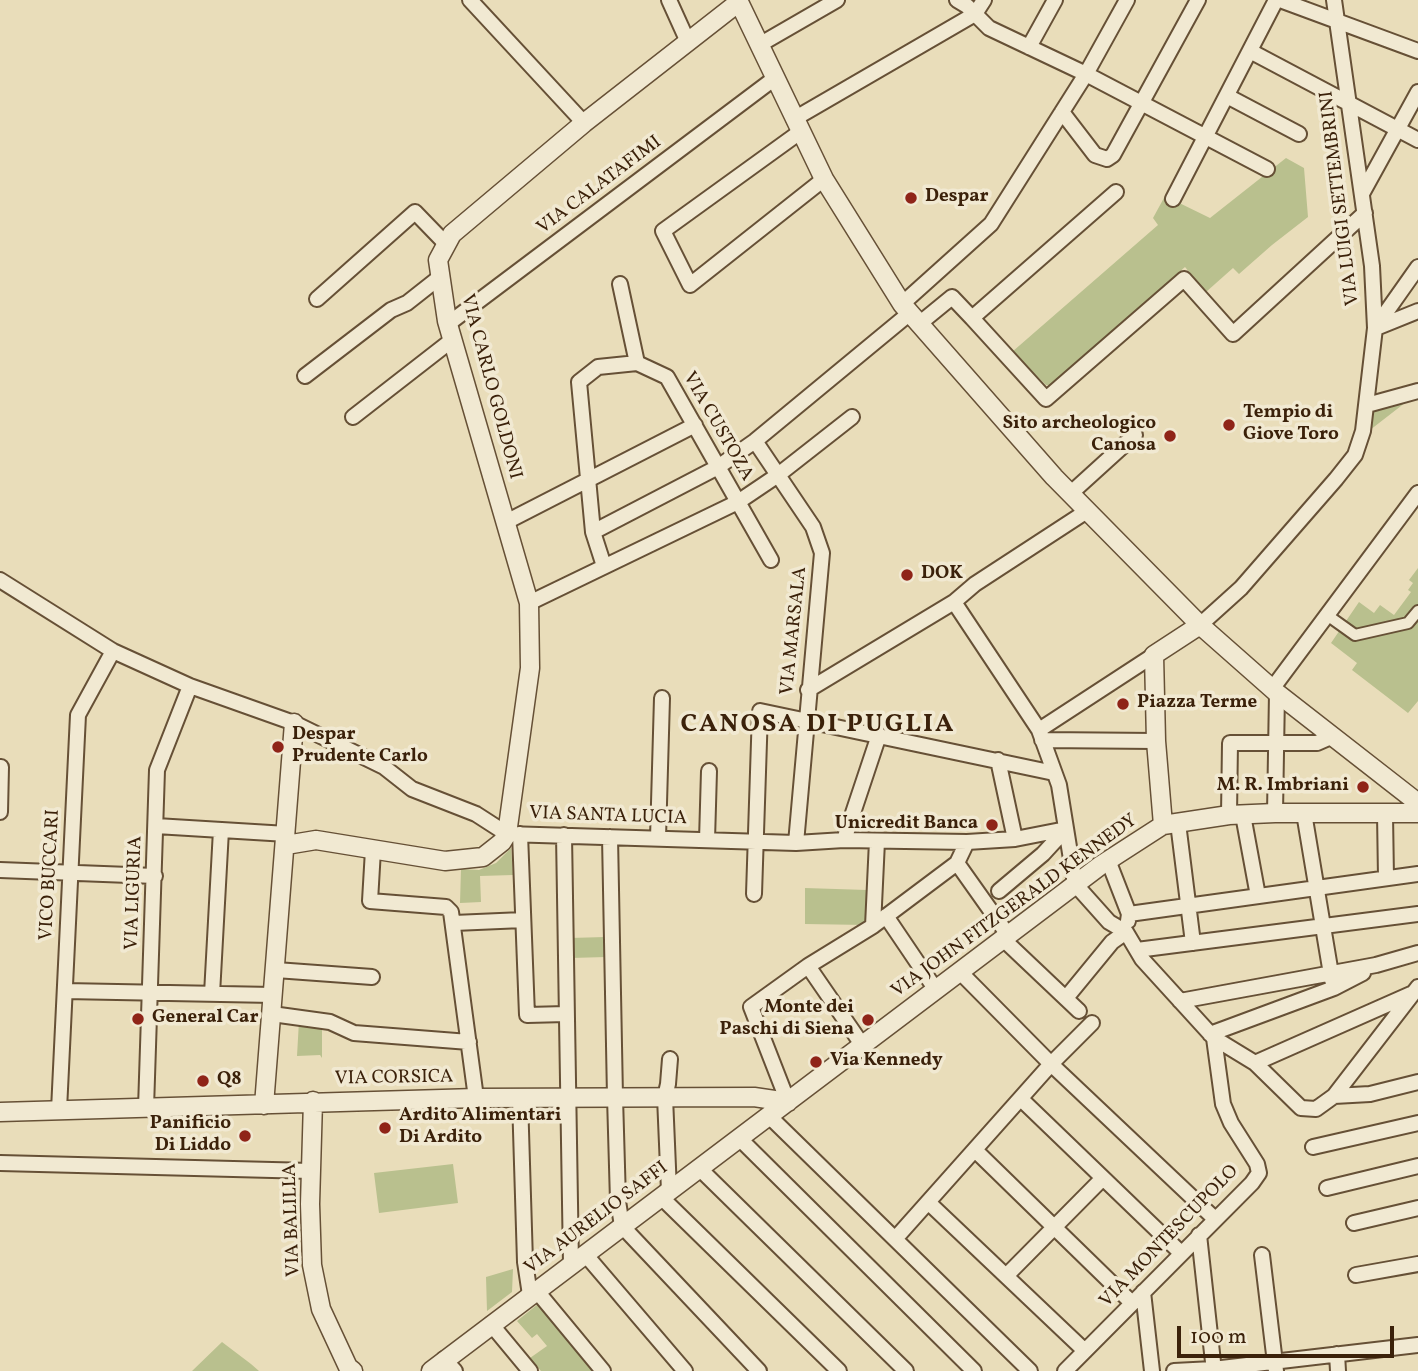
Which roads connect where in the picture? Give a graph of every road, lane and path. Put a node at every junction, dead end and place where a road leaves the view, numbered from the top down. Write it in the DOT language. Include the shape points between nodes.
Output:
graph roads {
  1 [pos="470,0"];
  2 [pos="669,0"];
  3 [pos="837,0"];
  4 [pos="957,0"];
  5 [pos="984,0"];
  6 [pos="1055,0"];
  7 [pos="1126,0"];
  8 [pos="1198,0"];
  9 [pos="1278,0"];
  10 [pos="1334,0"];
  11 [pos="738,1"];
  12 [pos="975,14"];
  13 [pos="1338,22"];
  14 [pos="688,42"];
  15 [pos="759,45"];
  16 [pos="1029,47"];
  17 [pos="1250,51"];
  18 [pos="1418,51"];
  19 [pos="1086,74"];
  20 [pos="775,78"];
  21 [pos="1418,92"];
  22 [pos="1227,96"];
  23 [pos="1142,103"];
  24 [pos="1351,106"];
  25 [pos="1062,112"];
  26 [pos="584,123"];
  27 [pos="797,126"];
  28 [pos="1397,129"];
  29 [pos="1299,134"];
  30 [pos="1206,137"];
  31 [pos="1418,141"];
  32 [pos="1267,169"];
  33 [pos="824,179"];
  34 [pos="1116,192"];
  35 [pos="1363,192"];
  36 [pos="1173,199"];
  37 [pos="1365,213"];
  38 [pos="446,244"];
  39 [pos="1418,267"];
  40 [pos="440,277"];
  41 [pos="620,285"];
  42 [pos="317,299"];
  43 [pos="1418,311"];
  44 [pos="910,314"];
  45 [pos="972,318"];
  46 [pos="1375,328"];
  47 [pos="450,332"];
  48 [pos="637,363"];
  49 [pos="305,376"];
  50 [pos="1418,391"];
  51 [pos="1367,405"];
  52 [pos="354,417"];
  53 [pos="852,417"];
  54 [pos="695,425"];
  55 [pos="1135,435"];
  56 [pos="755,441"];
  57 [pos="718,467"];
  58 [pos="778,475"];
  59 [pos="588,480"];
  60 [pos="1418,492"];
  61 [pos="1070,494"];
  62 [pos="738,502"];
  63 [pos="1087,511"];
  64 [pos="506,522"];
  65 [pos="593,532"];
  66 [pos="771,560"];
  67 [pos="604,566"];
  68 [pos="0,580"];
  69 [pos="954,602"];
  70 [pos="530,603"];
  71 [pos="1418,611"];
  72 [pos="1327,615"];
  73 [pos="1200,625"];
  74 [pos="113,651"];
  75 [pos="1154,655"];
  76 [pos="190,686"];
  77 [pos="808,690"];
  78 [pos="1275,691"];
  79 [pos="662,698"];
  80 [pos="806,719"];
  81 [pos="295,723"];
  82 [pos="879,735"];
  83 [pos="1041,735"];
  84 [pos="1333,736"];
  85 [pos="1156,741"];
  86 [pos="1276,743"];
  87 [pos="998,760"];
  88 [pos="1,766"];
  89 [pos="709,771"];
  90 [pos="1054,772"];
  91 [pos="1418,803"];
  92 [pos="0,813"];
  93 [pos="1275,813"];
  94 [pos="1304,813"];
  95 [pos="1418,813"];
  96 [pos="1385,814"];
  97 [pos="1236,815"];
  98 [pos="1171,824"];
  99 [pos="156,826"];
  100 [pos="1066,829"];
  101 [pos="222,830"];
  102 [pos="514,834"];
  103 [pos="564,835"];
  104 [pos="610,837"];
  105 [pos="658,838"];
  106 [pos="286,839"];
  107 [pos="1015,839"];
  108 [pos="707,840"];
  109 [pos="844,840"];
  110 [pos="754,841"];
  111 [pos="877,841"];
  112 [pos="967,842"];
  113 [pos="796,843"];
  114 [pos="373,849"];
  115 [pos="1108,860"];
  116 [pos="957,863"];
  117 [pos="0,870"];
  118 [pos="70,874"];
  119 [pos="1418,874"];
  120 [pos="155,876"];
  121 [pos="1385,878"];
  122 [pos="1075,884"];
  123 [pos="1316,888"];
  124 [pos="999,891"];
  125 [pos="754,894"];
  126 [pos="1258,896"];
  127 [pos="1187,907"];
  128 [pos="1129,914"];
  129 [pos="1418,914"];
  130 [pos="886,916"];
  131 [pos="523,920"];
  132 [pos="454,923"];
  133 [pos="873,926"];
  134 [pos="1321,927"];
  135 [pos="1126,932"];
  136 [pos="1006,937"];
  137 [pos="1193,943"];
  138 [pos="1137,950"];
  139 [pos="1418,953"];
  140 [pos="808,966"];
  141 [pos="276,970"];
  142 [pos="960,972"];
  143 [pos="372,977"];
  144 [pos="1332,981"];
  145 [pos="936,990"];
  146 [pos="1415,990"];
  147 [pos="65,991"];
  148 [pos="151,992"];
  149 [pos="212,993"];
  150 [pos="274,995"];
  151 [pos="1066,998"];
  152 [pos="1180,1002"];
  153 [pos="1079,1011"];
  154 [pos="272,1014"];
  155 [pos="566,1014"];
  156 [pos="1092,1023"];
  157 [pos="1212,1036"];
  158 [pos="469,1042"];
  159 [pos="863,1046"];
  160 [pos="670,1059"];
  161 [pos="1255,1063"];
  162 [pos="1051,1064"];
  163 [pos="1418,1082"];
  164 [pos="1334,1096"];
  165 [pos="615,1097"];
  166 [pos="665,1097"];
  167 [pos="476,1098"];
  168 [pos="520,1098"];
  169 [pos="567,1098"];
  170 [pos="1021,1099"];
  171 [pos="313,1101"];
  172 [pos="788,1102"];
  173 [pos="264,1105"];
  174 [pos="146,1108"];
  175 [pos="59,1110"];
  176 [pos="0,1112"];
  177 [pos="769,1116"];
  178 [pos="1418,1124"];
  179 [pos="739,1138"];
  180 [pos="1313,1147"];
  181 [pos="975,1150"];
  182 [pos="0,1163"];
  183 [pos="1418,1166"];
  184 [pos="699,1168"];
  185 [pos="311,1171"];
  186 [pos="1103,1178"];
  187 [pos="1328,1188"];
  188 [pos="665,1194"];
  189 [pos="929,1203"];
  190 [pos="1418,1208"];
  191 [pos="1215,1219"];
  192 [pos="1354,1223"];
  193 [pos="622,1226"];
  194 [pos="1054,1228"];
  195 [pos="1199,1235"];
  196 [pos="895,1239"];
  197 [pos="1181,1253"];
  198 [pos="1262,1255"];
  199 [pos="578,1259"];
  200 [pos="1418,1264"];
  201 [pos="1356,1275"];
  202 [pos="1006,1276"];
  203 [pos="1143,1292"];
  204 [pos="533,1293"];
  205 [pos="1132,1303"];
  206 [pos="491,1324"];
  207 [pos="1418,1345"];
  208 [pos="1085,1351"];
  209 [pos="1336,1354"];
  210 [pos="1275,1366"];
  211 [pos="443,1367"];
  212 [pos="1214,1370"];
  213 [pos="353,1371"];
  214 [pos="530,1371"];
  215 [pos="603,1371"];
  216 [pos="685,1371"];
  217 [pos="759,1371"];
  218 [pos="839,1371"];
  219 [pos="906,1371"];
  220 [pos="974,1371"];
  221 [pos="1030,1371"];
  222 [pos="1065,1371"];
  223 [pos="1152,1371"];
  224 [pos="1174,1371"];
  225 [pos="1338,1371"];
  1 -- 26 [label="street"];
  2 -- 14 [label="street"];
  3 -- 15 [label="street"];
  4 -- 12 [label="street"];
  5 -- 12 [label="street"];
  6 -- 16 [label="street"];
  7 -- 19 [label="street"];
  8 -- 23 [label="street"];
  9 -- 13 [label="street"];
  9 -- 17 [label="street"];
  10 -- 13 [label="street, VIA LUIGI SETTEMBRINI"];
  11 -- 14 [label="street"];
  11 -- 15 [label="street"];
  12 -- 16 [label="street" via="989,28"];
  12 -- 27 [label="street"];
  13 -- 18 [label="street"];
  13 -- 24 [label="street, VIA LUIGI SETTEMBRINI"];
  14 -- 26 [label="street"];
  15 -- 20 [label="street"];
  16 -- 19 [label="street"];
  17 -- 22 [label="street"];
  17 -- 24 [label="street"];
  19 -- 23 [label="street"];
  19 -- 25 [label="street"];
  20 -- 27 [label="street"];
  20 -- 47 [label="street, VIA CALATAFIMI"];
  21 -- 28 [label="street"];
  22 -- 29 [label="street"];
  22 -- 30 [label="street"];
  23 -- 25 [label="street" via="1107,159 1095,155"];
  23 -- 30 [label="street"];
  24 -- 28 [label="street"];
  24 -- 35 [label="street, VIA LUIGI SETTEMBRINI"];
  25 -- 44 [label="street" via="991,225"];
  26 -- 38 [label="street" via="452,234"];
  27 -- 33 [label="street"];
  27 -- 33 [label="street" via="663,231 690,285"];
  28 -- 31 [label="street"];
  28 -- 35 [label="street"];
  30 -- 32 [label="street"];
  30 -- 36 [label="street"];
  33 -- 44 [label="street"];
  34 -- 45 [label="street"];
  35 -- 37 [label="street, VIA LUIGI SETTEMBRINI"];
  37 -- 45 [label="street" via="1233,334 1184,279 1046,399"];
  37 -- 46 [label="street, VIA LUIGI SETTEMBRINI"];
  38 -- 40 [label="street, VIA CARLO GOLDONI" via="438,260"];
  38 -- 42 [label="street" via="415,212"];
  39 -- 46 [label="street"];
  40 -- 47 [label="street, VIA CARLO GOLDONI"];
  40 -- 49 [label="street"];
  41 -- 48 [label="street"];
  43 -- 46 [label="street"];
  44 -- 45 [label="street" via="953,297"];
  44 -- 56 [label="street"];
  44 -- 61 [label="street"];
  46 -- 51 [label="street, VIA LUIGI SETTEMBRINI"];
  47 -- 52 [label="street, VIA CALATAFIMI"];
  47 -- 64 [label="street, VIA CARLO GOLDONI"];
  48 -- 54 [label="street, VIA CUSTOZA" via="667,377"];
  48 -- 59 [label="street" via="598,367 579,382"];
  50 -- 51 [label="street"];
  51 -- 73 [label="street, VIA LUIGI SETTEMBRINI" via="1354,455 1241,588"];
  53 -- 58 [label="street"];
  54 -- 57 [label="street, VIA CUSTOZA"];
  54 -- 59 [label="street"];
  55 -- 61 [label="street"];
  56 -- 57 [label="street"];
  56 -- 58 [label="street, VIA MARSALA"];
  57 -- 62 [label="street, VIA CUSTOZA"];
  57 -- 65 [label="street"];
  58 -- 62 [label="street"];
  58 -- 77 [label="street, VIA MARSALA" via="813,527 822,554"];
  59 -- 64 [label="street"];
  59 -- 65 [label="street"];
  60 -- 72 [label="street"];
  61 -- 63 [label="street"];
  62 -- 66 [label="street, VIA CUSTOZA"];
  62 -- 67 [label="street"];
  63 -- 69 [label="street"];
  63 -- 73 [label="street"];
  64 -- 70 [label="street, VIA CARLO GOLDONI"];
  65 -- 67 [label="street"];
  67 -- 70 [label="street"];
  68 -- 74 [label="street, VIA SANTA LUCIA"];
  69 -- 77 [label="street"];
  69 -- 83 [label="street"];
  70 -- 102 [label="street, VIA CARLO GOLDONI" via="530,668"];
  71 -- 72 [label="street" via="1408,623 1355,635"];
  72 -- 78 [label="street"];
  73 -- 75 [label="street"];
  73 -- 78 [label="street"];
  74 -- 76 [label="street, VIA SANTA LUCIA"];
  74 -- 118 [label="street, VICO BUCCARI" via="78,715"];
  75 -- 83 [label="street"];
  75 -- 85 [label="street"];
  76 -- 81 [label="street, VIA SANTA LUCIA"];
  76 -- 99 [label="street, VIA LIGURIA" via="157,770"];
  77 -- 80 [label="street, VIA MARSALA"];
  78 -- 84 [label="street"];
  78 -- 86 [label="street"];
  79 -- 105 [label="street"];
  80 -- 82 [label="street"];
  80 -- 110 [label="street" via="760,711"];
  80 -- 113 [label="street, VIA MARSALA"];
  81 -- 102 [label="street, VIA SANTA LUCIA" via="384,767 412,789"];
  81 -- 106 [label="street"];
  82 -- 87 [label="street"];
  82 -- 109 [label="street"];
  83 -- 85 [label="street"];
  83 -- 90 [label="street"];
  84 -- 86 [label="street" via="1317,743"];
  84 -- 91 [label="street"];
  85 -- 98 [label="street"];
  86 -- 93 [label="street"];
  86 -- 97 [label="street" via="1230,743"];
  87 -- 90 [label="street"];
  87 -- 107 [label="street"];
  88 -- 92 [label="street"];
  89 -- 108 [label="street"];
  90 -- 100 [label="street"];
  93 -- 94 [label="street, VIA JOHN FITZGERALD KENNEDY"];
  93 -- 97 [label="street, VIA JOHN FITZGERALD KENNEDY"];
  94 -- 96 [label="street, VIA JOHN FITZGERALD KENNEDY"];
  94 -- 123 [label="street"];
  95 -- 96 [label="street, VIA JOHN FITZGERALD KENNEDY"];
  96 -- 121 [label="street"];
  97 -- 98 [label="street, VIA JOHN FITZGERALD KENNEDY"];
  97 -- 126 [label="street"];
  98 -- 115 [label="street, VIA JOHN FITZGERALD KENNEDY"];
  98 -- 127 [label="street"];
  99 -- 101 [label="street"];
  99 -- 120 [label="street, VIA LIGURIA"];
  100 -- 107 [label="street, VIA SANTA LUCIA"];
  100 -- 122 [label="street"];
  100 -- 124 [label="street"];
  101 -- 106 [label="street"];
  101 -- 149 [label="street"];
  102 -- 103 [label="street, VIA SANTA LUCIA"];
  102 -- 114 [label="street" via="483,857 471,860 446,861"];
  102 -- 131 [label="street"];
  103 -- 104 [label="street, VIA SANTA LUCIA"];
  103 -- 155 [label="street"];
  104 -- 105 [label="street, VIA SANTA LUCIA"];
  104 -- 165 [label="street"];
  105 -- 108 [label="street, VIA SANTA LUCIA"];
  106 -- 114 [label="street"];
  106 -- 141 [label="street"];
  107 -- 112 [label="street, VIA SANTA LUCIA"];
  108 -- 110 [label="street, VIA SANTA LUCIA"];
  109 -- 111 [label="street, VIA SANTA LUCIA"];
  109 -- 113 [label="street, VIA SANTA LUCIA"];
  110 -- 113 [label="street, VIA SANTA LUCIA"];
  110 -- 125 [label="street"];
  111 -- 112 [label="street, VIA SANTA LUCIA"];
  111 -- 133 [label="street"];
  112 -- 116 [label="street"];
  114 -- 132 [label="street" via="370,901 446,906"];
  115 -- 122 [label="street, VIA JOHN FITZGERALD KENNEDY"];
  115 -- 128 [label="street"];
  116 -- 130 [label="street"];
  116 -- 136 [label="street"];
  117 -- 118 [label="street"];
  118 -- 120 [label="street"];
  118 -- 147 [label="street, VICO BUCCARI"];
  119 -- 121 [label="street"];
  120 -- 148 [label="street, VIA LIGURIA"];
  121 -- 123 [label="street"];
  122 -- 135 [label="street" via="1109,922"];
  122 -- 136 [label="street, VIA JOHN FITZGERALD KENNEDY"];
  123 -- 126 [label="street"];
  123 -- 134 [label="street"];
  126 -- 127 [label="street"];
  127 -- 128 [label="street"];
  127 -- 137 [label="street"];
  128 -- 135 [label="street"];
  129 -- 134 [label="street"];
  130 -- 133 [label="street"];
  130 -- 145 [label="street"];
  131 -- 132 [label="street"];
  131 -- 155 [label="street" via="527,1015"];
  132 -- 158 [label="street"];
  133 -- 140 [label="street"];
  134 -- 137 [label="street"];
  134 -- 144 [label="street"];
  135 -- 138 [label="street"];
  135 -- 151 [label="street" via="1112,942"];
  136 -- 142 [label="street, VIA JOHN FITZGERALD KENNEDY"];
  136 -- 151 [label="street"];
  137 -- 138 [label="street"];
  138 -- 152 [label="street"];
  139 -- 144 [label="street"];
  140 -- 159 [label="street"];
  140 -- 172 [label="street" via="751,1007"];
  141 -- 143 [label="street"];
  141 -- 150 [label="street"];
  142 -- 145 [label="street, VIA JOHN FITZGERALD KENNEDY"];
  142 -- 162 [label="street"];
  144 -- 152 [label="street"];
  144 -- 157 [label="street"];
  145 -- 159 [label="street, VIA JOHN FITZGERALD KENNEDY"];
  146 -- 161 [label="street"];
  146 -- 164 [label="street"];
  147 -- 148 [label="street"];
  147 -- 175 [label="street, VICO BUCCARI"];
  148 -- 149 [label="street"];
  148 -- 174 [label="street, VIA LIGURIA"];
  149 -- 150 [label="street"];
  150 -- 154 [label="street"];
  151 -- 153 [label="street"];
  152 -- 157 [label="street"];
  154 -- 158 [label="street" via="330,1022 354,1033"];
  154 -- 173 [label="street"];
  155 -- 169 [label="street"];
  156 -- 162 [label="street"];
  157 -- 161 [label="street"];
  157 -- 191 [label="street, VIA MONTESCUPOLO" via="1223,1104 1259,1173"];
  158 -- 167 [label="street"];
  159 -- 172 [label="street, VIA JOHN FITZGERALD KENNEDY"];
  160 -- 166 [label="street"];
  161 -- 164 [label="street" via="1301,1108 1316,1109"];
  162 -- 170 [label="street"];
  162 -- 191 [label="street"];
  163 -- 164 [label="street" via="1370,1094"];
  165 -- 166 [label="street, VIA CORSICA"];
  165 -- 169 [label="street, VIA CORSICA"];
  165 -- 193 [label="street"];
  166 -- 172 [label="street, VIA CORSICA" via="754,1097"];
  166 -- 188 [label="street"];
  167 -- 168 [label="street, VIA CORSICA"];
  167 -- 171 [label="street, VIA CORSICA"];
  168 -- 169 [label="street, VIA CORSICA"];
  168 -- 204 [label="street" via="525,1262"];
  169 -- 199 [label="street"];
  170 -- 181 [label="street"];
  170 -- 186 [label="street"];
  171 -- 173 [label="street, VIA CORSICA"];
  171 -- 185 [label="street, VIA BALILLA"];
  172 -- 177 [label="street, VIA AURELIO SAFFI"];
  173 -- 174 [label="street, VIA CORSICA"];
  174 -- 175 [label="street, VIA CORSICA"];
  175 -- 176 [label="street, VIA CORSICA"];
  177 -- 179 [label="street, VIA AURELIO SAFFI"];
  177 -- 196 [label="street"];
  178 -- 180 [label="street"];
  179 -- 184 [label="street, VIA AURELIO SAFFI"];
  179 -- 220 [label="street"];
  181 -- 189 [label="street"];
  181 -- 194 [label="street"];
  182 -- 185 [label="street"];
  183 -- 187 [label="street"];
  184 -- 188 [label="street, VIA AURELIO SAFFI"];
  184 -- 219 [label="street"];
  185 -- 213 [label="street, VIA BALILLA" via="312,1265 321,1310"];
  186 -- 194 [label="street"];
  186 -- 197 [label="street"];
  188 -- 193 [label="street, VIA AURELIO SAFFI"];
  188 -- 218 [label="street"];
  189 -- 196 [label="street"];
  189 -- 202 [label="street"];
  190 -- 192 [label="street"];
  191 -- 195 [label="street, VIA MONTESCUPOLO"];
  193 -- 199 [label="street, VIA AURELIO SAFFI"];
  193 -- 217 [label="street"];
  194 -- 202 [label="street"];
  194 -- 205 [label="street"];
  195 -- 197 [label="street, VIA MONTESCUPOLO"];
  195 -- 212 [label="street"];
  196 -- 221 [label="street"];
  197 -- 203 [label="street, VIA MONTESCUPOLO"];
  198 -- 210 [label="street"];
  199 -- 204 [label="street, VIA AURELIO SAFFI"];
  199 -- 216 [label="street"];
  200 -- 201 [label="street"];
  202 -- 208 [label="street"];
  203 -- 205 [label="street, VIA MONTESCUPOLO"];
  203 -- 223 [label="street"];
  204 -- 206 [label="street, VIA AURELIO SAFFI"];
  204 -- 215 [label="street"];
  205 -- 208 [label="street, VIA MONTESCUPOLO"];
  206 -- 211 [label="street, VIA AURELIO SAFFI"];
  206 -- 214 [label="street"];
  207 -- 209 [label="street"];
  208 -- 222 [label="street, VIA MONTESCUPOLO"];
  209 -- 210 [label="street"];
  209 -- 225 [label="street"];
  210 -- 212 [label="street"];
  212 -- 224 [label="street"];
}
